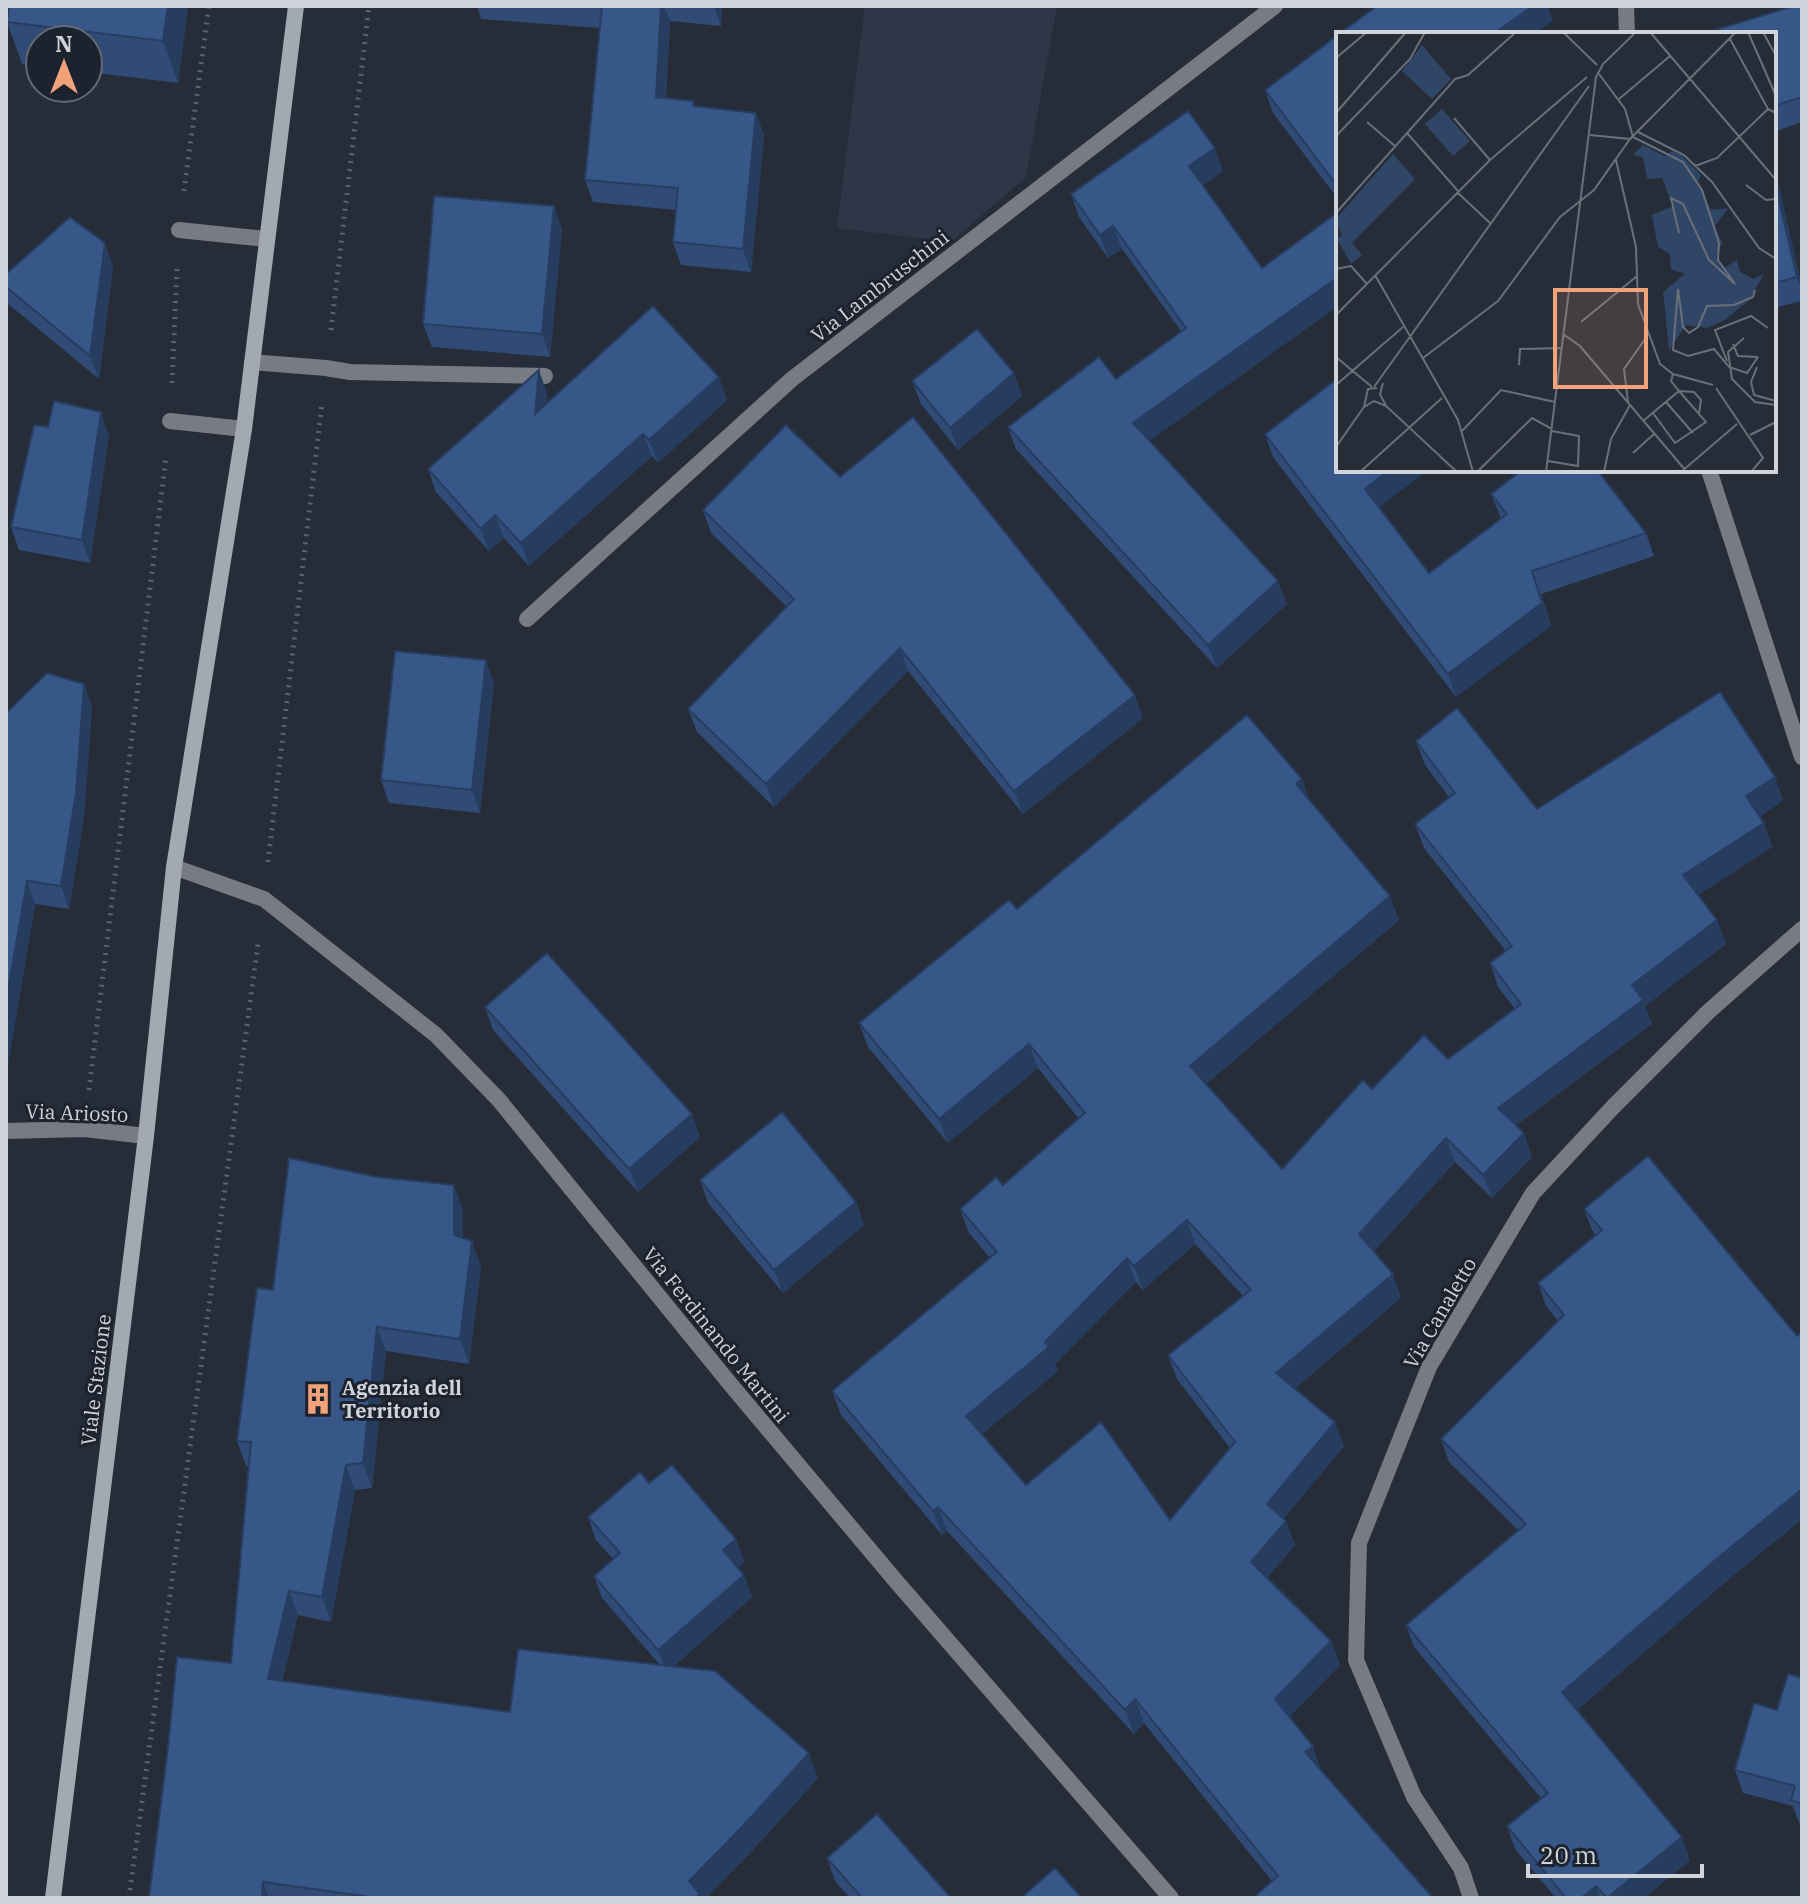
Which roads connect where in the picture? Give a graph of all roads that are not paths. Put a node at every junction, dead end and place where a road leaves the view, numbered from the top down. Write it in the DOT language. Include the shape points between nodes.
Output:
graph roads {
  1 [pos="296,6"];
  2 [pos="1275,6"];
  3 [pos="1626,6"];
  4 [pos="1627,32"];
  5 [pos="179,230"];
  6 [pos="266,239"];
  7 [pos="252,362"];
  8 [pos="545,376"];
  9 [pos="170,421"];
  10 [pos="244,429"];
  11 [pos="1710,472"];
  12 [pos="527,619"];
  13 [pos="1802,757"];
  14 [pos="174,867"];
  15 [pos="1802,929"];
  16 [pos="6,1131"];
  17 [pos="146,1136"];
  18 [pos="53,1898"];
  19 [pos="1171,1898"];
  20 [pos="1471,1898"];
  1 -- 6 [label="main road, Viale Stazione"];
  2 -- 12 [label="street, Via Lambruschini" via="792,379"];
  3 -- 4 [label="street"];
  5 -- 6 [label="street"];
  6 -- 7 [label="main road, Viale Stazione"];
  7 -- 8 [label="street" via="350,372"];
  7 -- 10 [label="main road, Viale Stazione"];
  9 -- 10 [label="street"];
  10 -- 14 [label="main road, Viale Stazione"];
  11 -- 13 [label="street"];
  14 -- 17 [label="main road, Viale Stazione"];
  14 -- 19 [label="street, Via Ferdinando Martini" via="264,899 436,1035 499,1100 895,1580"];
  15 -- 20 [label="street, Via Canaletto" via="1708,1012 1533,1193 1429,1367 1359,1543 1356,1660 1414,1797 1461,1868"];
  16 -- 17 [label="street, Via Ariosto" via="84,1129"];
  17 -- 18 [label="main road, Viale Stazione"];
}
